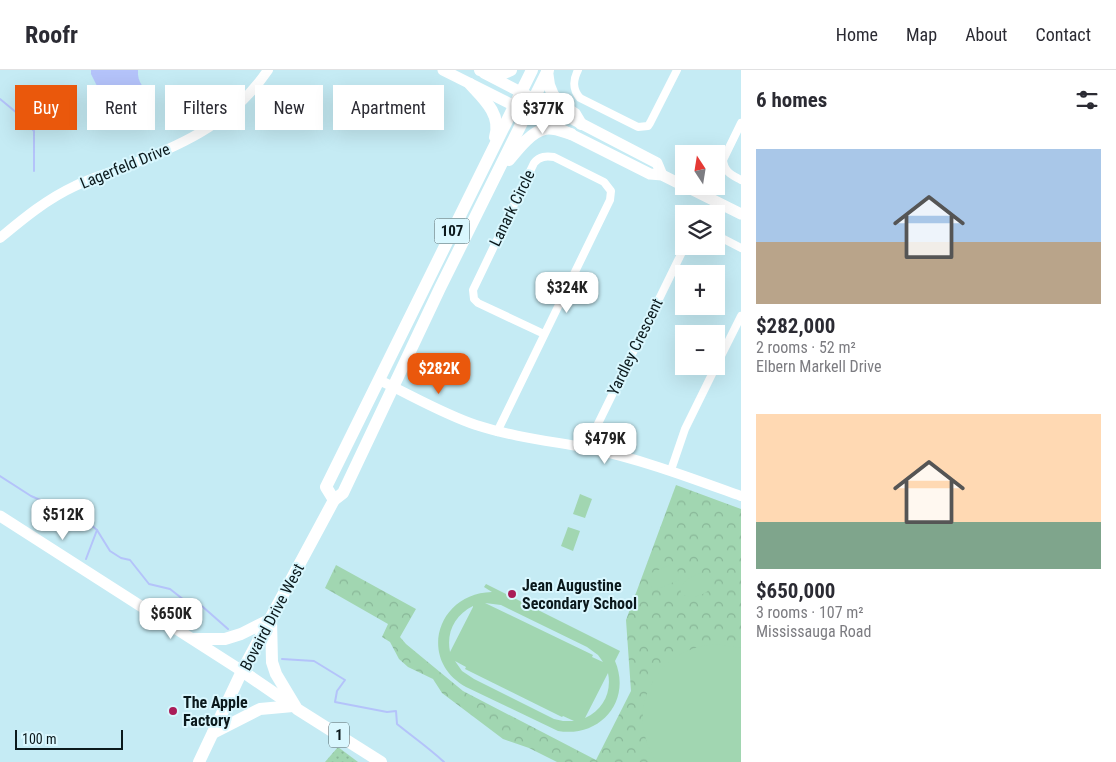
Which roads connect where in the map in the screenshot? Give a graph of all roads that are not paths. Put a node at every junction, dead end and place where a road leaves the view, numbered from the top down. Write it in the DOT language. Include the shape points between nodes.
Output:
graph roads {
  1 [pos="268,70"];
  2 [pos="442,70"];
  3 [pos="480,70"];
  4 [pos="511,70"];
  5 [pos="532,70"];
  6 [pos="578,70"];
  7 [pos="677,70"];
  8 [pos="547,71"];
  9 [pos="470,84"];
  10 [pos="520,92"];
  11 [pos="533,100"];
  12 [pos="514,105"];
  13 [pos="527,112"];
  14 [pos="741,123"];
  15 [pos="581,124"];
  16 [pos="572,134"];
  17 [pos="488,158"];
  18 [pos="496,175"];
  19 [pos="662,175"];
  20 [pos="741,180"];
  21 [pos="675,182"];
  22 [pos="702,195"];
  23 [pos="741,214"];
  24 [pos="0,238"];
  25 [pos="725,240"];
  26 [pos="741,248"];
  27 [pos="681,255"];
  28 [pos="741,316"];
  29 [pos="544,334"];
  30 [pos="725,348"];
  31 [pos="712,375"];
  32 [pos="379,380"];
  33 [pos="394,387"];
  34 [pos="497,432"];
  35 [pos="587,448"];
  36 [pos="670,470"];
  37 [pos="741,496"];
  38 [pos="334,500"];
  39 [pos="0,516"];
  40 [pos="270,619"];
  41 [pos="194,639"];
  42 [pos="242,671"];
  43 [pos="295,707"];
  44 [pos="213,733"];
  45 [pos="199,762"];
  46 [pos="381,762"];
  1 -- 24 [label="street, Lagerfeld Drive" via="237,107 205,130 151,156 75,185 33,210"];
  2 -- 9 [label="main road"];
  3 -- 4 [label="main road" via="502,74"];
  3 -- 10 [label="main road"];
  5 -- 10 [label="main road, 107"];
  6 -- 7 [label="street" via="574,85 580,98 638,127 648,126"];
  8 -- 11 [label="main road, Bovaird Drive West / 107"];
  8 -- 15 [label="main road" via="553,95 575,114"];
  9 -- 12 [label="main road"];
  9 -- 17 [label="main road" via="493,111 497,131"];
  10 -- 11 [label="main road"];
  10 -- 12 [label="main road, 107"];
  11 -- 13 [label="main road, Bovaird Drive West / 107"];
  11 -- 15 [label="main road"];
  12 -- 13 [label="main road"];
  12 -- 17 [label="main road, 107"];
  13 -- 16 [label="main road"];
  13 -- 18 [label="main road, Bovaird Drive West / 107"];
  14 -- 20 [label="street" via="723,160 728,172"];
  15 -- 19 [label="main road" via="657,163"];
  16 -- 18 [label="main road" via="545,128 518,149"];
  16 -- 19 [label="main road" via="650,174"];
  17 -- 32 [label="main road, 107"];
  18 -- 33 [label="main road, Bovaird Drive West / 107"];
  19 -- 21 [label="main road"];
  22 -- 23 [label="main road"];
  25 -- 26 [label="street"];
  27 -- 35 [label="street, Yardley Crescent"];
  28 -- 30 [label="street"];
  29 -- 29 [label="street, Lanark Circle" via="611,196 609,186 604,182 548,156 534,163 473,290 478,303"];
  29 -- 34 [label="street, Lanark Circle"];
  31 -- 36 [label="street" via="685,429"];
  32 -- 33 [label="street"];
  32 -- 38 [label="main road, 107" via="326,487"];
  33 -- 34 [label="street" via="465,421"];
  33 -- 38 [label="main road, Bovaird Drive West / 107" via="343,494"];
  34 -- 35 [label="street"];
  35 -- 36 [label="street"];
  36 -- 37 [label="street"];
  38 -- 40 [label="main road, Bovaird Drive West / 107"];
  39 -- 41 [label="main road, 1"];
  40 -- 41 [label="main road" via="225,639"];
  40 -- 42 [label="main road, Bovaird Drive West / 107"];
  40 -- 43 [label="main road" via="272,662"];
  41 -- 42 [label="main road, 1"];
  42 -- 43 [label="main road, 1"];
  42 -- 44 [label="main road, Bovaird Drive West / 107"];
  43 -- 44 [label="main road" via="260,709"];
  43 -- 46 [label="main road, 1"];
  44 -- 45 [label="main road, Bovaird Drive West / 107"];
}
